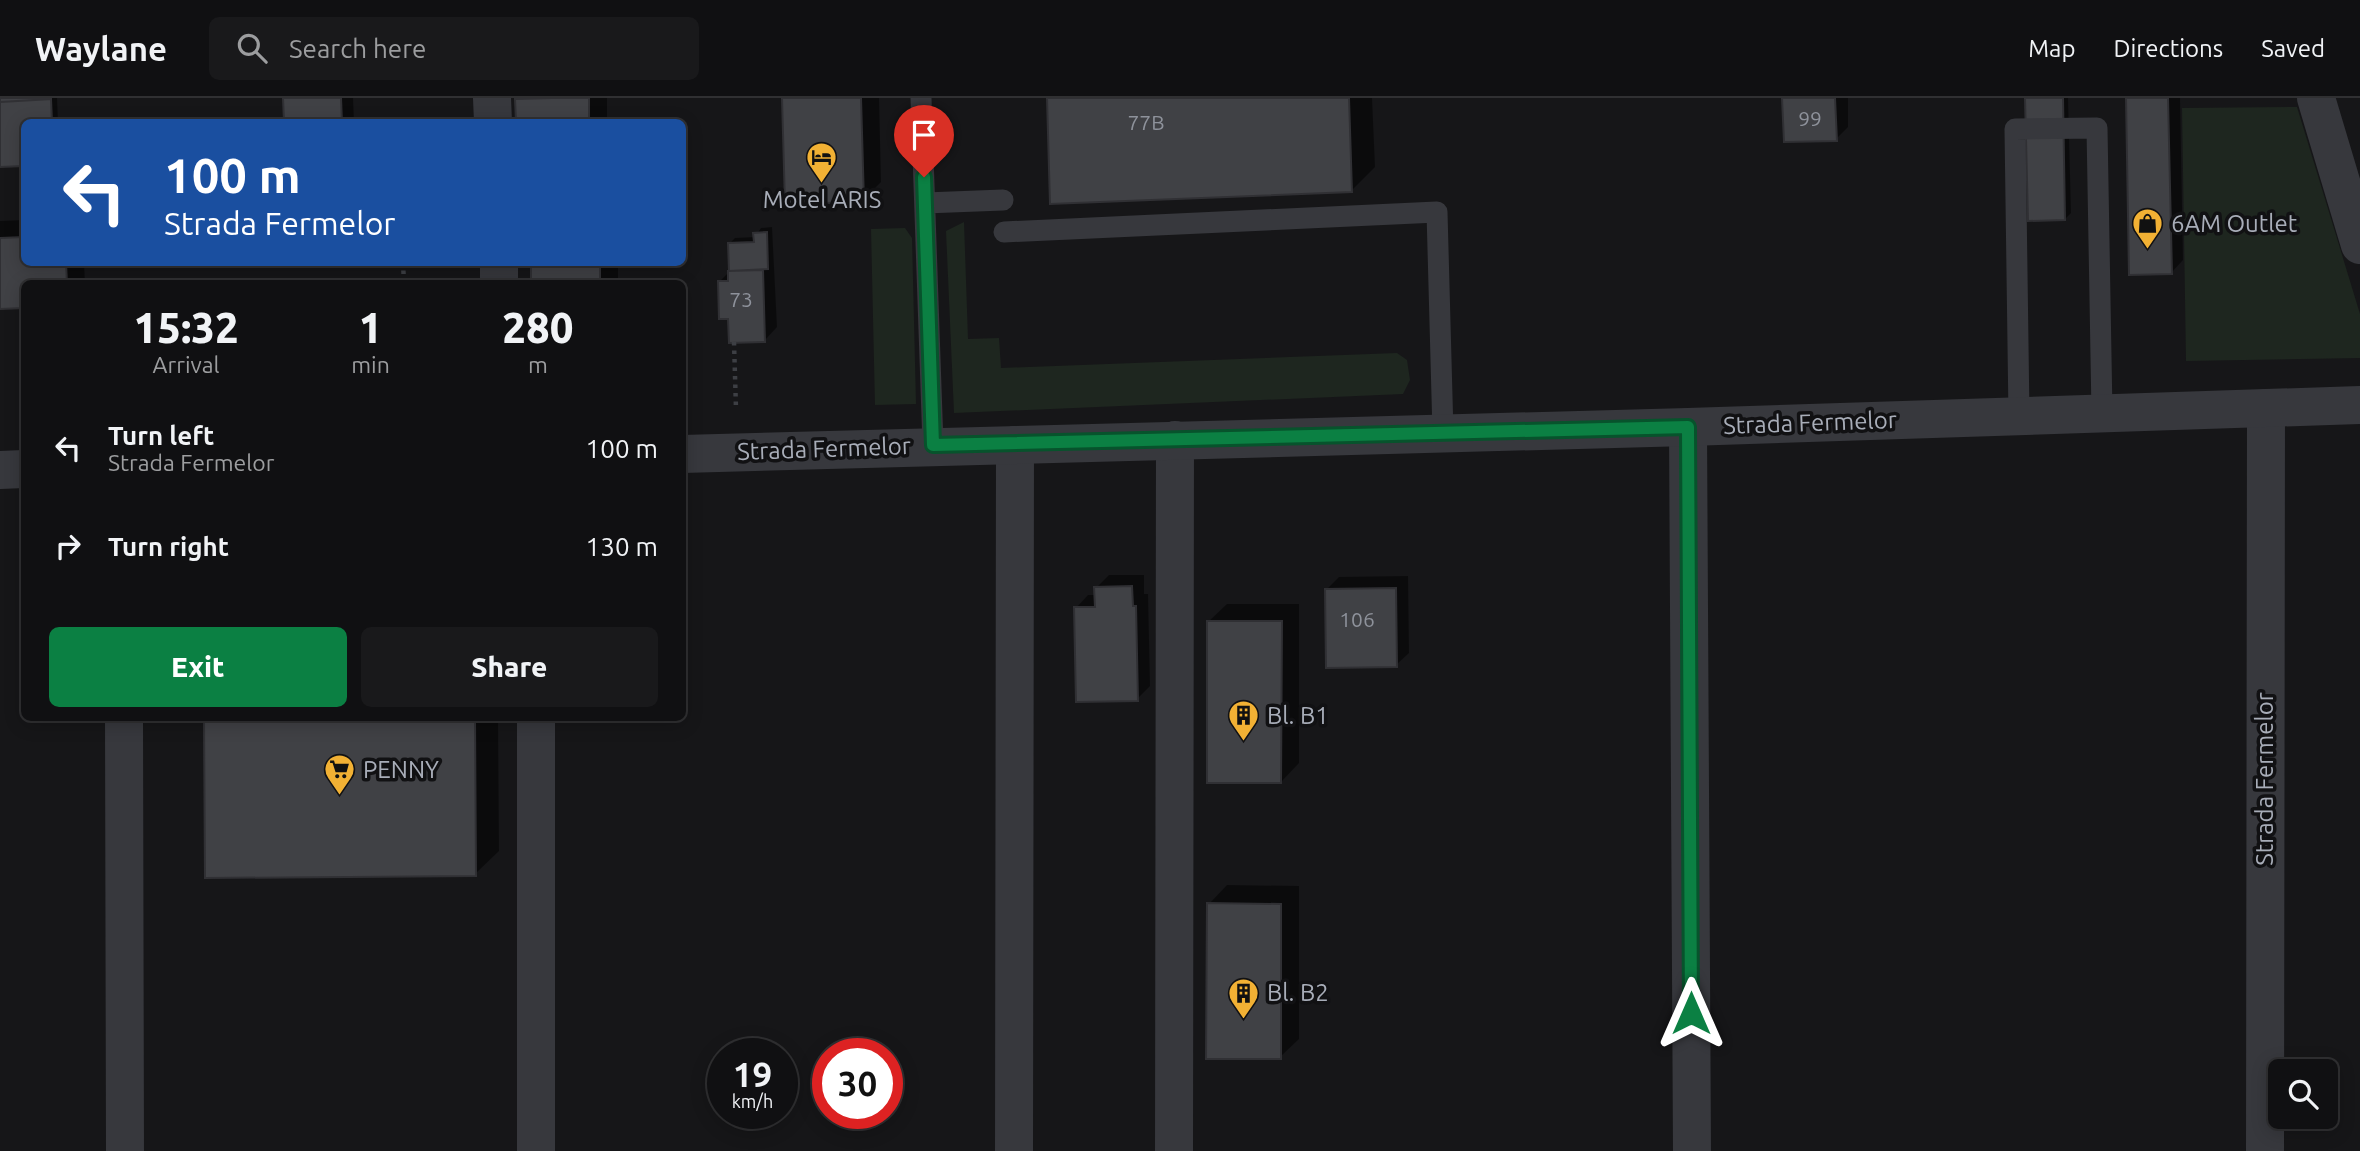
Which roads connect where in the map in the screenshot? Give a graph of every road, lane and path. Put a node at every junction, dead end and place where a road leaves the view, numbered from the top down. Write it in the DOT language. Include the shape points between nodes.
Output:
graph roads {
  1 [pos="492,98"];
  2 [pos="921,98"];
  3 [pos="2316,98"];
  4 [pos="493,119"];
  5 [pos="1003,200"];
  6 [pos="925,203"];
  7 [pos="1004,232"];
  8 [pos="2360,245"];
  9 [pos="734,342"];
  10 [pos="2360,405"];
  11 [pos="2266,408"];
  12 [pos="736,409"];
  13 [pos="2102,413"];
  14 [pos="2019,416"];
  15 [pos="1688,427"];
  16 [pos="1443,433"];
  17 [pos="1175,440"];
  18 [pos="933,445"];
  19 [pos="1015,445"];
  20 [pos="686,454"];
  21 [pos="21,469"];
  22 [pos="0,470"];
  23 [pos="124,721"];
  24 [pos="536,721"];
  25 [pos="125,1151"];
  26 [pos="536,1151"];
  27 [pos="1014,1151"];
  28 [pos="1174,1151"];
  29 [pos="1692,1151"];
  30 [pos="2264,1151"];
  1 -- 4 [label="street"];
  2 -- 6 [label="lane"];
  3 -- 8 [label="street"];
  5 -- 6 [label="lane"];
  6 -- 18 [label="lane"];
  7 -- 16 [label="lane" via="1437,212"];
  9 -- 12 [label="path"];
  10 -- 11 [label="street, Strada Fermelor"];
  11 -- 13 [label="street, Strada Fermelor"];
  11 -- 30 [label="street, Strada Fermelor"];
  13 -- 14 [label="street, Strada Fermelor"];
  13 -- 14 [label="lane" via="2097,128 2015,129"];
  14 -- 15 [label="street, Strada Fermelor"];
  15 -- 16 [label="street, Strada Fermelor"];
  15 -- 29 [label="street"];
  16 -- 17 [label="street, Strada Fermelor"];
  17 -- 19 [label="street, Strada Fermelor"];
  17 -- 28 [label="street"];
  18 -- 19 [label="street, Strada Fermelor"];
  18 -- 20 [label="street, Strada Fermelor"];
  19 -- 27 [label="street"];
  21 -- 22 [label="street"];
  23 -- 25 [label="street"];
  24 -- 26 [label="street"];
}
